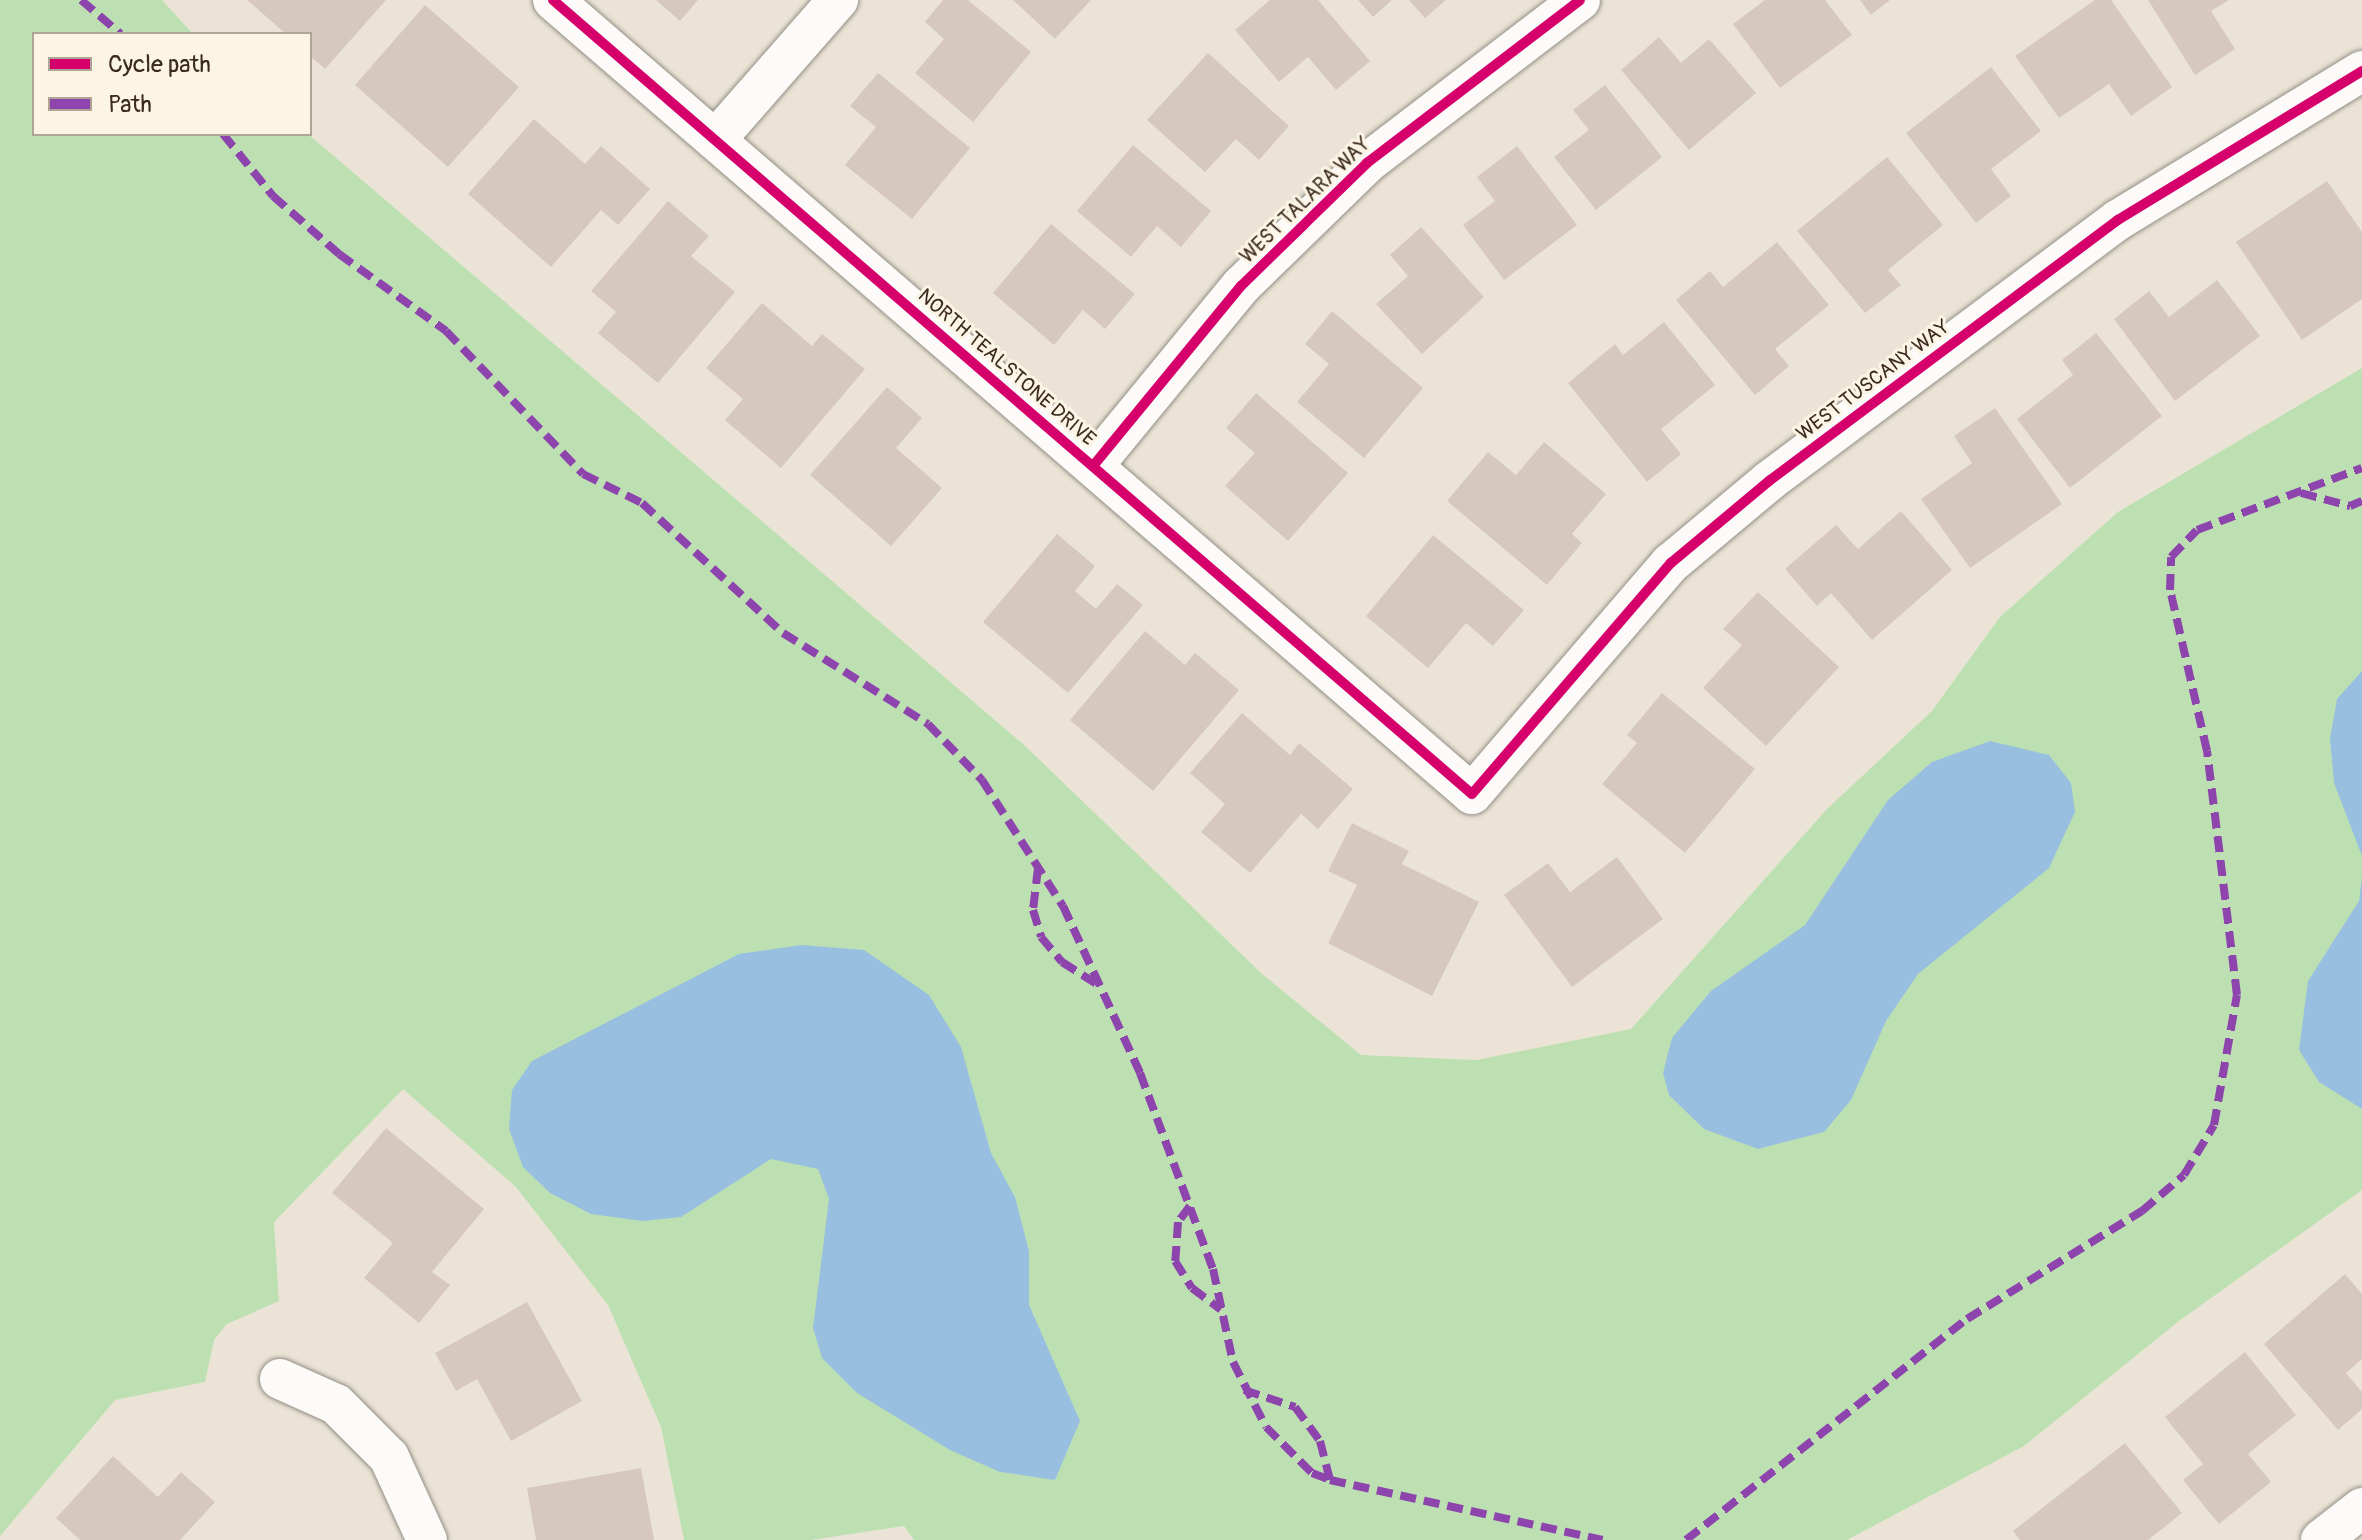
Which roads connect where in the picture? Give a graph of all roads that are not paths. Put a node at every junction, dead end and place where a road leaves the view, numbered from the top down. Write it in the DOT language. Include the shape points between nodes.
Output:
graph roads {
  1 [pos="553,0"];
  2 [pos="838,0"];
  3 [pos="1580,0"];
  4 [pos="2362,71"];
  5 [pos="717,138"];
  6 [pos="1093,466"];
  7 [pos="1472,794"];
  8 [pos="280,1379"];
  9 [pos="2362,1508"];
  10 [pos="427,1540"];
  11 [pos="2321,1540"];
  1 -- 5 [label="street, NORTH TEALSTONE DRIVE"];
  2 -- 5 [label="street"];
  3 -- 6 [label="street, WEST TALARA WAY" via="1367,163 1241,286"];
  4 -- 7 [label="street, WEST TUSCANY WAY" via="2118,220 1769,481 1671,563"];
  5 -- 6 [label="street, NORTH TEALSTONE DRIVE"];
  6 -- 7 [label="street, NORTH TEALSTONE DRIVE"];
  8 -- 10 [label="street" via="336,1404 389,1457"];
  9 -- 11 [label="street"];
}
